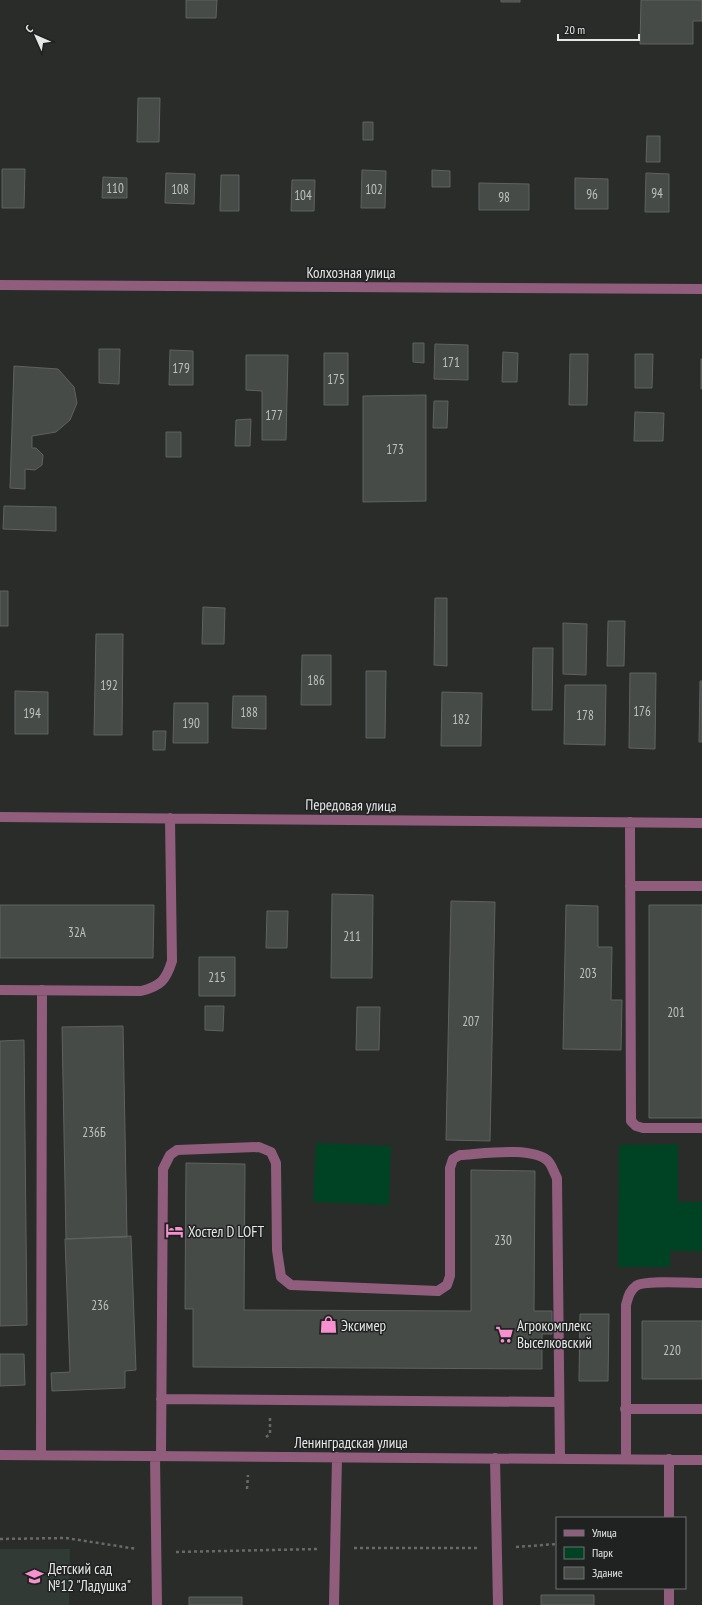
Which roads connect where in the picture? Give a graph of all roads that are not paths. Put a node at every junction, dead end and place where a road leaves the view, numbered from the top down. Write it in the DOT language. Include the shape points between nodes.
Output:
graph roads {
  1 [pos="0,285"];
  2 [pos="702,289"];
  3 [pos="0,817"];
  4 [pos="170,818"];
  5 [pos="630,822"];
  6 [pos="702,823"];
  7 [pos="630,886"];
  8 [pos="702,886"];
  9 [pos="0,990"];
  10 [pos="42,990"];
  11 [pos="702,1128"];
  12 [pos="702,1283"];
  13 [pos="161,1400"];
  14 [pos="559,1402"];
  15 [pos="626,1409"];
  16 [pos="702,1409"];
  17 [pos="0,1455"];
  18 [pos="41,1455"];
  19 [pos="158,1456"];
  20 [pos="337,1457"];
  21 [pos="495,1458"];
  22 [pos="560,1459"];
  23 [pos="626,1459"];
  24 [pos="668,1460"];
  25 [pos="702,1460"];
  26 [pos="669,1517"];
  27 [pos="669,1589"];
  28 [pos="157,1605"];
  29 [pos="334,1605"];
  30 [pos="498,1605"];
  31 [pos="669,1605"];
  1 -- 2 [label="street, Колхозная улица"];
  3 -- 4 [label="street, Передовая улица"];
  4 -- 5 [label="street, Передовая улица"];
  4 -- 10 [label="street" via="172,961 168,976 156,987 141,990"];
  5 -- 6 [label="street, Передовая улица"];
  5 -- 7 [label="street"];
  7 -- 8 [label="street"];
  7 -- 11 [label="street" via="631,1121 643,1128"];
  9 -- 10 [label="street"];
  10 -- 18 [label="street"];
  12 -- 15 [label="street" via="647,1283 637,1285 628,1294"];
  13 -- 14 [label="street"];
  13 -- 14 [label="street" via="164,1169 170,1155 177,1150 259,1148 271,1152 276,1163 277,1250 281,1277 291,1285 438,1291 447,1285 450,1276 450,1168 453,1159 460,1154 518,1152 534,1155 548,1162 557,1178"];
  13 -- 19 [label="street"];
  14 -- 22 [label="street"];
  15 -- 16 [label="street"];
  15 -- 23 [label="street"];
  17 -- 18 [label="street, Ленинградская улица"];
  18 -- 19 [label="street, Ленинградская улица"];
  19 -- 20 [label="street, Ленинградская улица"];
  19 -- 28 [label="street"];
  20 -- 21 [label="street, Ленинградская улица"];
  20 -- 29 [label="street"];
  21 -- 22 [label="street, Ленинградская улица"];
  21 -- 30 [label="street"];
  22 -- 23 [label="street, Ленинградская улица"];
  23 -- 24 [label="street, Ленинградская улица"];
  24 -- 25 [label="street, Ленинградская улица"];
  24 -- 26 [label="street"];
  27 -- 31 [label="street"];
}
